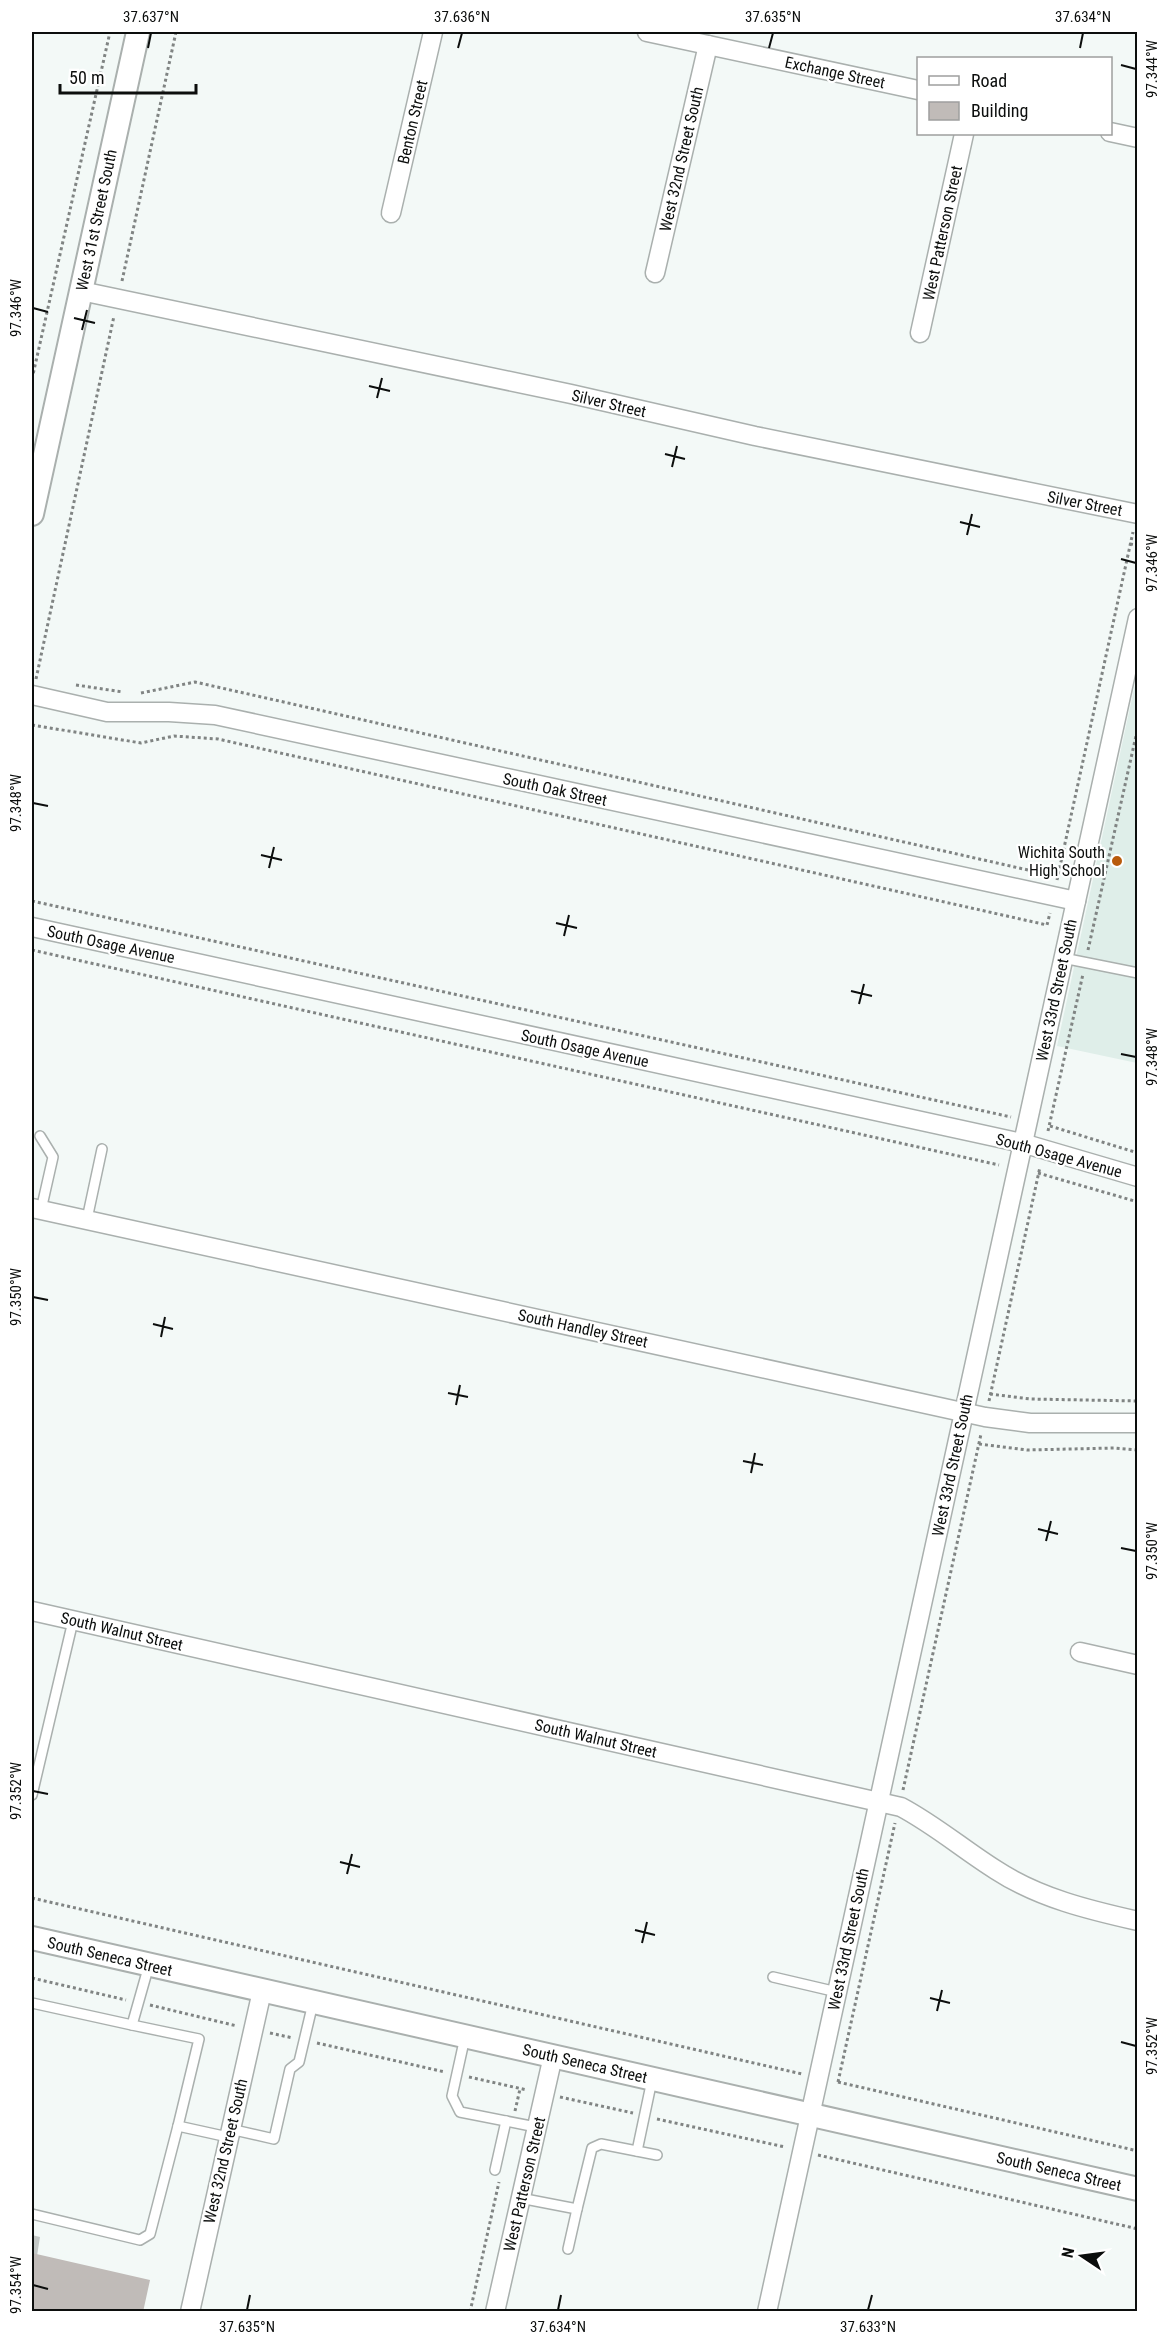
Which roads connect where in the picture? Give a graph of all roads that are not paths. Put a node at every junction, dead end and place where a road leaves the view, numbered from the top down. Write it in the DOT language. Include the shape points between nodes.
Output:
graph roads {
  1 [pos="138,32"];
  2 [pos="433,32"];
  3 [pos="647,32"];
  4 [pos="708,45"];
  5 [pos="917,90"];
  6 [pos="1112,132"];
  7 [pos="964,135"];
  8 [pos="1137,138"];
  9 [pos="391,213"];
  10 [pos="656,273"];
  11 [pos="81,291"];
  12 [pos="920,333"];
  13 [pos="32,514"];
  14 [pos="1137,514"];
  15 [pos="1137,618"];
  16 [pos="33,690"];
  17 [pos="1076,901"];
  18 [pos="32,927"];
  19 [pos="1063,958"];
  20 [pos="1137,973"];
  21 [pos="40,1136"];
  22 [pos="1022,1143"];
  23 [pos="102,1149"];
  24 [pos="1137,1176"];
  25 [pos="36,1209"];
  26 [pos="87,1219"];
  27 [pos="963,1413"];
  28 [pos="1137,1423"];
  29 [pos="32,1611"];
  30 [pos="74,1620"];
  31 [pos="1080,1652"];
  32 [pos="1137,1665"];
  33 [pos="32,1795"];
  34 [pos="879,1802"];
  35 [pos="1137,1921"];
  36 [pos="32,1938"];
  37 [pos="149,1965"];
  38 [pos="773,1977"];
  39 [pos="262,1991"];
  40 [pos="837,1992"];
  41 [pos="32,2003"];
  42 [pos="313,2003"];
  43 [pos="132,2025"];
  44 [pos="465,2037"];
  45 [pos="553,2056"];
  46 [pos="652,2079"];
  47 [pos="810,2114"];
  48 [pos="509,2122"];
  49 [pos="178,2126"];
  50 [pos="536,2127"];
  51 [pos="229,2133"];
  52 [pos="637,2151"];
  53 [pos="657,2155"];
  54 [pos="497,2174"];
  55 [pos="1137,2188"];
  56 [pos="520,2198"];
  57 [pos="577,2209"];
  58 [pos="32,2214"];
  59 [pos="568,2249"];
  60 [pos="190,2312"];
  61 [pos="495,2312"];
  62 [pos="767,2312"];
  1 -- 11 [label="street, West 31st Street South"];
  2 -- 9 [label="street, Benton Street"];
  3 -- 4 [label="street, Exchange Street"];
  4 -- 5 [label="street, Exchange Street"];
  4 -- 10 [label="street, West 32nd Street South"];
  6 -- 8 [label="street"];
  7 -- 12 [label="street, West Patterson Street"];
  11 -- 13 [label="street, West 31st Street South"];
  11 -- 14 [label="street, Silver Street"];
  15 -- 17 [label="street, West 33rd Street South"];
  16 -- 17 [label="street, South Oak Street" via="107,712 215,715"];
  17 -- 19 [label="street, West 33rd Street South"];
  18 -- 22 [label="street, South Osage Avenue"];
  19 -- 20 [label="lane"];
  19 -- 22 [label="street, West 33rd Street South"];
  21 -- 25 [label="lane" via="52,1157"];
  22 -- 24 [label="street, South Osage Avenue"];
  22 -- 27 [label="street, West 33rd Street South"];
  23 -- 26 [label="lane"];
  25 -- 26 [label="street, South Handley Street"];
  26 -- 27 [label="street, South Handley Street"];
  27 -- 28 [label="street, South Handley Street" via="1030,1423"];
  27 -- 34 [label="street, West 33rd Street South"];
  29 -- 30 [label="street, South Walnut Street"];
  30 -- 33 [label="lane"];
  30 -- 34 [label="street, South Walnut Street"];
  31 -- 32 [label="street"];
  34 -- 35 [label="street, South Walnut Street" via="901,1807 929,1821 1015,1881 1078,1906"];
  34 -- 40 [label="street, West 33rd Street South"];
  36 -- 37 [label="street, South Seneca Street"];
  37 -- 39 [label="street, South Seneca Street"];
  37 -- 43 [label="lane"];
  38 -- 40 [label="lane"];
  39 -- 42 [label="street, South Seneca Street"];
  39 -- 51 [label="street, West 32nd Street South"];
  40 -- 47 [label="street, West 33rd Street South"];
  41 -- 43 [label="lane"];
  42 -- 44 [label="street, South Seneca Street"];
  42 -- 51 [label="lane" via="299,2062 290,2069 274,2139"];
  43 -- 49 [label="lane" via="200,2039"];
  44 -- 45 [label="street, South Seneca Street"];
  44 -- 48 [label="lane" via="452,2096 460,2112"];
  45 -- 46 [label="street, South Seneca Street"];
  45 -- 50 [label="street, West Patterson Street"];
  46 -- 47 [label="street, South Seneca Street"];
  46 -- 52 [label="lane"];
  47 -- 55 [label="street, South Seneca Street"];
  47 -- 62 [label="street, West 33rd Street South"];
  48 -- 50 [label="lane"];
  48 -- 54 [label="lane"];
  49 -- 51 [label="lane"];
  49 -- 58 [label="lane" via="150,2234 140,2240"];
  50 -- 56 [label="street, West Patterson Street"];
  51 -- 60 [label="street, West 32nd Street South"];
  52 -- 53 [label="lane"];
  52 -- 57 [label="lane" via="601,2144 592,2148"];
  56 -- 57 [label="lane"];
  56 -- 61 [label="street, West Patterson Street"];
  57 -- 59 [label="lane"];
}
